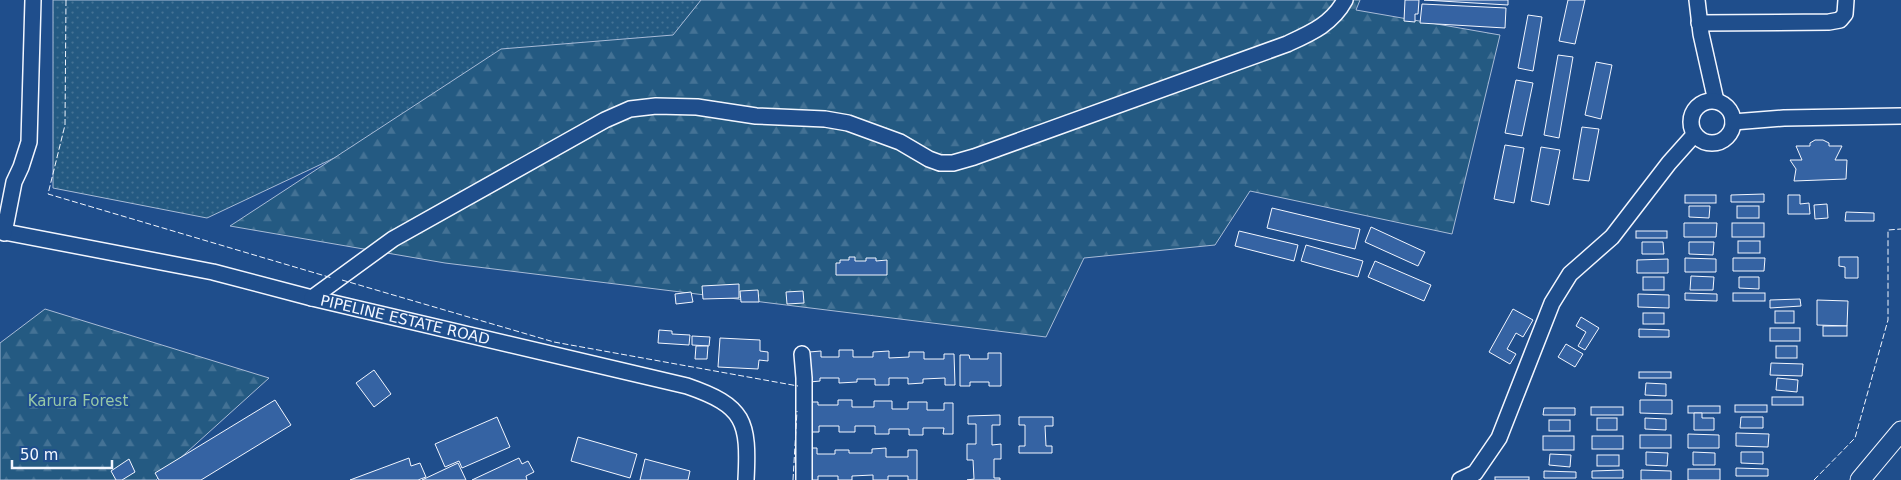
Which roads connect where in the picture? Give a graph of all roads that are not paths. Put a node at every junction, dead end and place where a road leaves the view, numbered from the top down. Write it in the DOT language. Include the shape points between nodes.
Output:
graph roads {
  1 [pos="33,0"];
  2 [pos="1344,0"];
  3 [pos="1697,0"];
  4 [pos="1846,0"];
  5 [pos="1699,23"];
  6 [pos="1716,101"];
  7 [pos="1901,116"];
  8 [pos="1734,122"];
  9 [pos="1694,135"];
  10 [pos="14,182"];
  11 [pos="0,193"];
  12 [pos="1,233"];
  13 [pos="312,298"];
  14 [pos="802,354"];
  15 [pos="1901,422"];
  16 [pos="1901,431"];
  17 [pos="1887,449"];
  18 [pos="746,480"];
  19 [pos="804,480"];
  20 [pos="1460,480"];
  21 [pos="1860,480"];
  1 -- 10 [label="street" via="28,142"];
  2 -- 13 [label="street" via="1330,21 1287,44 953,163 940,163 900,142 848,123 825,119 756,116 697,108 656,106 630,109 393,239"];
  3 -- 5 [label="street"];
  4 -- 5 [label="street" via="1845,14 1840,20 1829,22"];
  5 -- 6 [label="street"];
  6 -- 8 [label="street" via="1728,108"];
  6 -- 9 [label="street" via="1708,101 1696,108 1690,121"];
  7 -- 8 [label="street"];
  8 -- 9 [label="street" via="1732,131 1719,143 1710,144"];
  9 -- 20 [label="street" via="1612,237 1570,274 1552,304 1500,438 1474,473"];
  10 -- 11 [label="street"];
  10 -- 12 [label="street"];
  12 -- 13 [label="street, PIPELINE ESTATE ROAD" via="213,272"];
  13 -- 18 [label="street, PIPELINE ESTATE ROAD" via="711,394 740,416 747,447"];
  14 -- 19 [label="street"];
  15 -- 17 [label="main road"];
  16 -- 17 [label="main road"];
  17 -- 21 [label="main road"];
}
